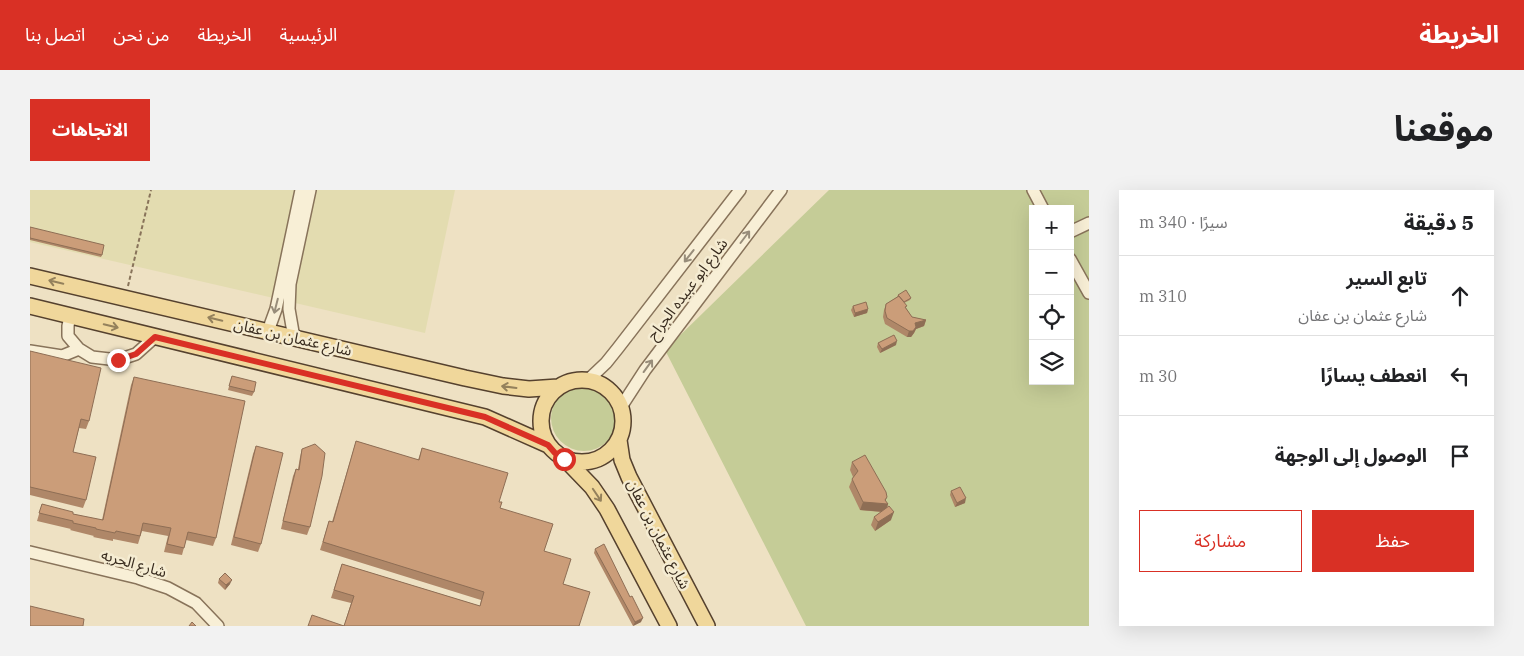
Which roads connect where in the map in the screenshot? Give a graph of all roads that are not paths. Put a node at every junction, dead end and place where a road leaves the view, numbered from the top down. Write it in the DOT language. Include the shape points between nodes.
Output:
graph roads {
  1 [pos="301,190"];
  2 [pos="310,190"];
  3 [pos="740,190"];
  4 [pos="781,190"];
  5 [pos="1034,190"];
  6 [pos="1042,205"];
  7 [pos="1089,223"];
  8 [pos="1074,230"];
  9 [pos="1074,265"];
  10 [pos="30,276"];
  11 [pos="1089,293"];
  12 [pos="30,306"];
  13 [pos="70,316"];
  14 [pos="268,331"];
  15 [pos="155,337"];
  16 [pos="294,338"];
  17 [pos="79,349"];
  18 [pos="30,351"];
  19 [pos="588,380"];
  20 [pos="558,387"];
  21 [pos="621,407"];
  22 [pos="619,440"];
  23 [pos="548,445"];
  24 [pos="564,459"];
  25 [pos="30,552"];
  26 [pos="218,626"];
  27 [pos="669,626"];
  28 [pos="707,626"];
  1 -- 14 [label="street, one-way" via="276,309"];
  2 -- 16 [label="street" via="290,284 289,309"];
  3 -- 19 [label="street, شارع ابو عبيده الجراح, one-way" via="618,348"];
  21 -- 4 [label="street, شارع ابو عبيده الجراح, one-way" via="645,370"];
  5 -- 6 [label="street"];
  7 -- 8 [label="street"];
  9 -- 11 [label="street"];
  14 -- 10 [label="main road, شارع عثمان بن عفان, one-way"];
  12 -- 13 [label="main road"];
  13 -- 15 [label="main road, one-way"];
  13 -- 17 [label="street" via="68,336"];
  14 -- 16 [label="main road, شارع عثمان بن عفان"];
  15 -- 17 [label="street" via="136,354 118,360 92,357"];
  15 -- 23 [label="main road" via="485,417"];
  20 -- 16 [label="main road, شارع عثمان بن عفان, one-way" via="529,389 503,386"];
  17 -- 18 [label="street" via="62,356"];
  19 -- 20 [label="main road" via="572,381"];
  19 -- 21 [label="main road" via="608,389"];
  20 -- 23 [label="main road" via="542,408 542,433"];
  21 -- 22 [label="main road" via="623,428"];
  22 -- 24 [label="main road" via="601,458 589,462"];
  22 -- 28 [label="main road, شارع عثمان بن عفان" via="629,477"];
  23 -- 24 [label="main road"];
  24 -- 27 [label="main road, one-way" via="580,473 607,509"];
  25 -- 26 [label="street, شارع الحريه" via="168,588 196,603"];
}
